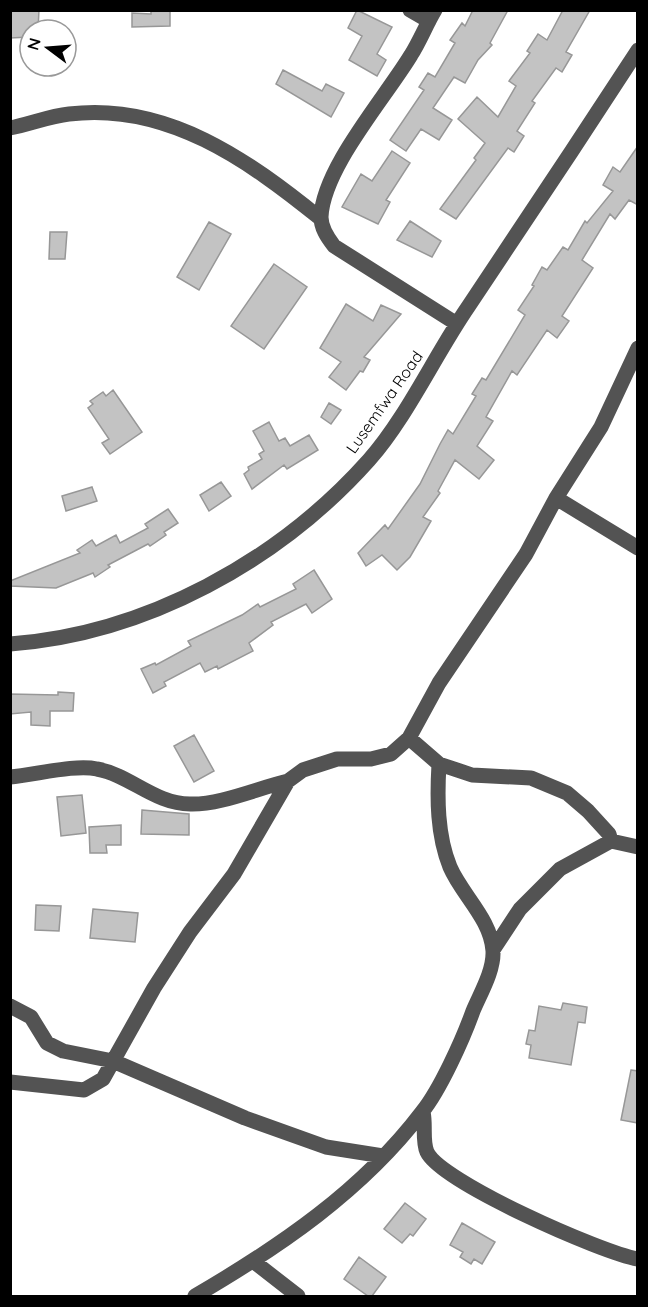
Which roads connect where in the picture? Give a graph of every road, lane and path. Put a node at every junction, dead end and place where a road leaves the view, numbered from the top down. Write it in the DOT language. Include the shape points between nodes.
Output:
graph roads {
  1 [pos="410,10"];
  2 [pos="432,16"];
  3 [pos="638,50"];
  4 [pos="10,128"];
  5 [pos="321,219"];
  6 [pos="456,324"];
  7 [pos="638,348"];
  8 [pos="556,498"];
  9 [pos="638,548"];
  10 [pos="10,644"];
  11 [pos="409,738"];
  12 [pos="439,764"];
  13 [pos="10,777"];
  14 [pos="288,781"];
  15 [pos="611,841"];
  16 [pos="638,846"];
  17 [pos="493,951"];
  18 [pos="10,1006"];
  19 [pos="113,1062"];
  20 [pos="10,1082"];
  21 [pos="423,1112"];
  22 [pos="383,1156"];
  23 [pos="638,1258"];
  24 [pos="253,1261"];
  25 [pos="195,1296"];
  26 [pos="298,1296"];
  1 -- 2 [label="street"];
  2 -- 5 [label="street" via="335,172"];
  3 -- 6 [label="street, Lusemfwa Road"];
  4 -- 5 [label="street" via="68,114 130,114 163,121 225,150 280,185"];
  5 -- 6 [label="street" via="334,246"];
  6 -- 10 [label="street, Lusemfwa Road" via="423,381 370,458 306,523 223,578 130,620 52,641"];
  7 -- 8 [label="street" via="601,427"];
  8 -- 9 [label="street"];
  8 -- 11 [label="street" via="526,554 440,683"];
  11 -- 12 [label="street"];
  11 -- 14 [label="street" via="391,754 371,759 337,759 303,770"];
  12 -- 15 [label="street" via="472,776 531,778 567,793 609,834"];
  12 -- 17 [label="street" via="437,804 450,868 476,905"];
  13 -- 14 [label="street" via="76,767 96,768 172,802 191,804"];
  14 -- 19 [label="street" via="234,874 154,988"];
  15 -- 16 [label="street"];
  15 -- 17 [label="street" via="560,868 520,909"];
  17 -- 21 [label="street" via="465,1033"];
  18 -- 19 [label="street" via="31,1017 47,1043 63,1051"];
  19 -- 20 [label="street" via="103,1078 84,1090"];
  19 -- 22 [label="street" via="245,1118 326,1147"];
  21 -- 22 [label="street"];
  21 -- 23 [label="street" via="427,1152 437,1165 538,1220 597,1247"];
  22 -- 24 [label="street" via="345,1194"];
  24 -- 25 [label="street"];
  24 -- 26 [label="street"];
}
